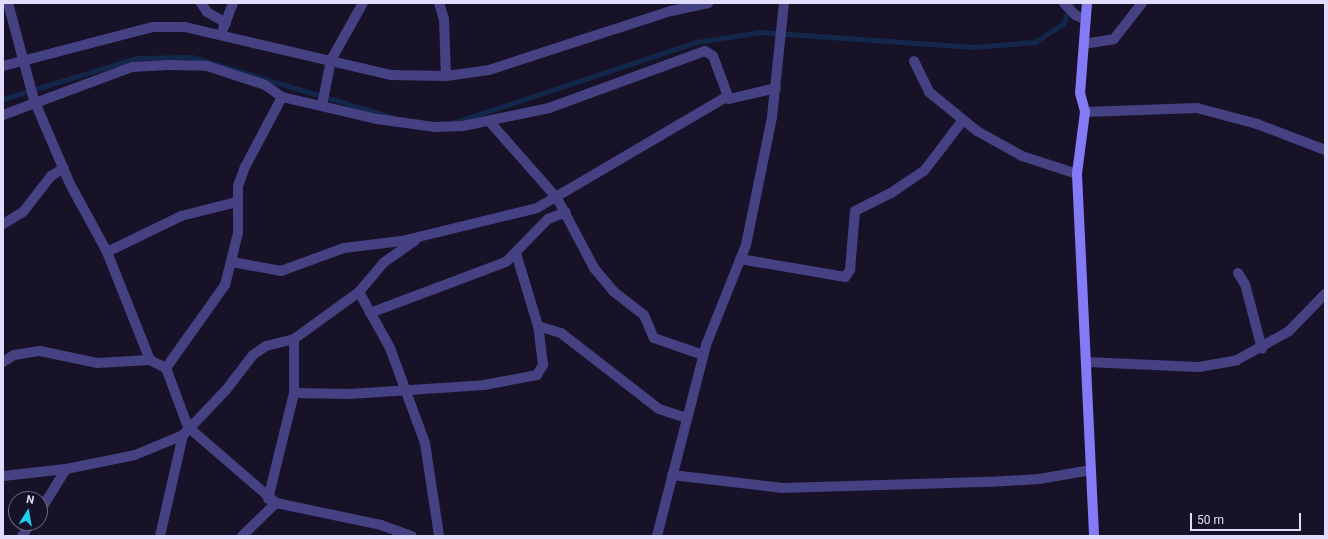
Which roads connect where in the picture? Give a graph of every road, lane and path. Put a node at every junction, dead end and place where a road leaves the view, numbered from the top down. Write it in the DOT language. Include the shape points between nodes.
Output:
graph roads {
  1 [pos="8,3"];
  2 [pos="201,3"];
  3 [pos="233,3"];
  4 [pos="363,3"];
  5 [pos="439,3"];
  6 [pos="708,3"];
  7 [pos="784,3"];
  8 [pos="1064,3"];
  9 [pos="1088,3"];
  10 [pos="1142,3"];
  11 [pos="669,7"];
  12 [pos="1086,19"];
  13 [pos="226,23"];
  14 [pos="220,33"];
  15 [pos="1084,44"];
  16 [pos="25,60"];
  17 [pos="331,60"];
  18 [pos="914,61"];
  19 [pos="3,66"];
  20 [pos="446,76"];
  21 [pos="776,88"];
  22 [pos="282,97"];
  23 [pos="726,97"];
  24 [pos="36,101"];
  25 [pos="322,105"];
  26 [pos="1085,112"];
  27 [pos="3,115"];
  28 [pos="963,120"];
  29 [pos="489,121"];
  30 [pos="1325,150"];
  31 [pos="64,168"];
  32 [pos="1077,174"];
  33 [pos="557,198"];
  34 [pos="237,202"];
  35 [pos="566,212"];
  36 [pos="3,224"];
  37 [pos="427,234"];
  38 [pos="107,252"];
  39 [pos="516,253"];
  40 [pos="740,259"];
  41 [pos="232,262"];
  42 [pos="1238,273"];
  43 [pos="359,292"];
  44 [pos="1325,295"];
  45 [pos="370,313"];
  46 [pos="538,326"];
  47 [pos="294,339"];
  48 [pos="1262,349"];
  49 [pos="703,355"];
  50 [pos="150,360"];
  51 [pos="3,362"];
  52 [pos="1086,362"];
  53 [pos="166,368"];
  54 [pos="405,388"];
  55 [pos="294,393"];
  56 [pos="687,418"];
  57 [pos="186,431"];
  58 [pos="66,469"];
  59 [pos="1091,470"];
  60 [pos="672,475"];
  61 [pos="3,476"];
  62 [pos="48,498"];
  63 [pos="272,501"];
  64 [pos="160,536"];
  65 [pos="242,536"];
  66 [pos="412,536"];
  67 [pos="439,536"];
  68 [pos="657,536"];
  69 [pos="1094,536"];
  1 -- 16 [label="street"];
  2 -- 13 [label="street" via="207,12"];
  3 -- 13 [label="street"];
  4 -- 17 [label="street"];
  5 -- 20 [label="street" via="444,18"];
  6 -- 11 [label="street"];
  7 -- 21 [label="street"];
  8 -- 12 [label="street" via="1075,15"];
  9 -- 12 [label="main road"];
  10 -- 15 [label="street" via="1114,39"];
  11 -- 20 [label="street" via="489,70"];
  12 -- 15 [label="main road"];
  13 -- 14 [label="street"];
  14 -- 16 [label="street" via="185,26 153,27"];
  14 -- 17 [label="street"];
  15 -- 26 [label="main road" via="1080,93"];
  16 -- 19 [label="street"];
  16 -- 24 [label="street" via="29,86"];
  17 -- 20 [label="street" via="391,75"];
  17 -- 25 [label="street"];
  18 -- 28 [label="street" via="930,92"];
  21 -- 23 [label="street"];
  21 -- 40 [label="street" via="760,185"];
  22 -- 24 [label="street" via="265,85 207,66 168,65 132,67"];
  22 -- 25 [label="street"];
  22 -- 34 [label="street" via="245,167"];
  23 -- 29 [label="street" via="712,56 705,51 548,108"];
  23 -- 33 [label="street" via="619,157"];
  24 -- 27 [label="street"];
  24 -- 31 [label="street"];
  25 -- 29 [label="street" via="407,125 463,126"];
  26 -- 30 [label="street" via="1197,108 1257,124"];
  26 -- 32 [label="main road"];
  28 -- 32 [label="street" via="1022,156"];
  28 -- 40 [label="street" via="924,171 891,193 854,211 850,270 845,277"];
  29 -- 33 [label="street"];
  31 -- 36 [label="street" via="50,176 44,189 23,212"];
  31 -- 38 [label="street"];
  32 -- 52 [label="main road"];
  33 -- 35 [label="street"];
  33 -- 37 [label="street" via="537,208"];
  34 -- 38 [label="street" via="180,216"];
  34 -- 41 [label="street" via="238,233"];
  35 -- 39 [label="street" via="548,219"];
  35 -- 49 [label="street" via="594,268 613,291 644,315 654,338"];
  37 -- 41 [label="street" via="368,248 344,248 281,271"];
  37 -- 43 [label="street" via="383,263"];
  38 -- 50 [label="street"];
  39 -- 45 [label="street" via="506,262 444,288"];
  39 -- 46 [label="street"];
  40 -- 49 [label="street"];
  41 -- 53 [label="street" via="225,285"];
  42 -- 48 [label="street" via="1245,284"];
  43 -- 45 [label="street"];
  43 -- 47 [label="street"];
  44 -- 48 [label="street" via="1289,331"];
  45 -- 54 [label="street" via="390,348"];
  46 -- 54 [label="street" via="543,365 537,375 484,385"];
  46 -- 56 [label="street" via="562,333 659,409"];
  47 -- 55 [label="street"];
  47 -- 57 [label="street" via="266,346 253,356 226,390"];
  48 -- 52 [label="street" via="1237,360 1199,367"];
  49 -- 56 [label="street"];
  50 -- 51 [label="street" via="97,363 40,351 14,355"];
  50 -- 53 [label="street"];
  52 -- 59 [label="main road"];
  53 -- 57 [label="street"];
  54 -- 55 [label="street" via="350,394"];
  54 -- 67 [label="street" via="425,443"];
  55 -- 63 [label="street"];
  56 -- 60 [label="street"];
  57 -- 58 [label="street" via="135,455"];
  57 -- 63 [label="street"];
  57 -- 64 [label="street"];
  58 -- 61 [label="street"];
  58 -- 62 [label="street"];
  59 -- 60 [label="street" via="1039,479 782,488"];
  59 -- 69 [label="main road"];
  60 -- 68 [label="street"];
  63 -- 65 [label="street"];
  63 -- 66 [label="street" via="381,525"];
}
